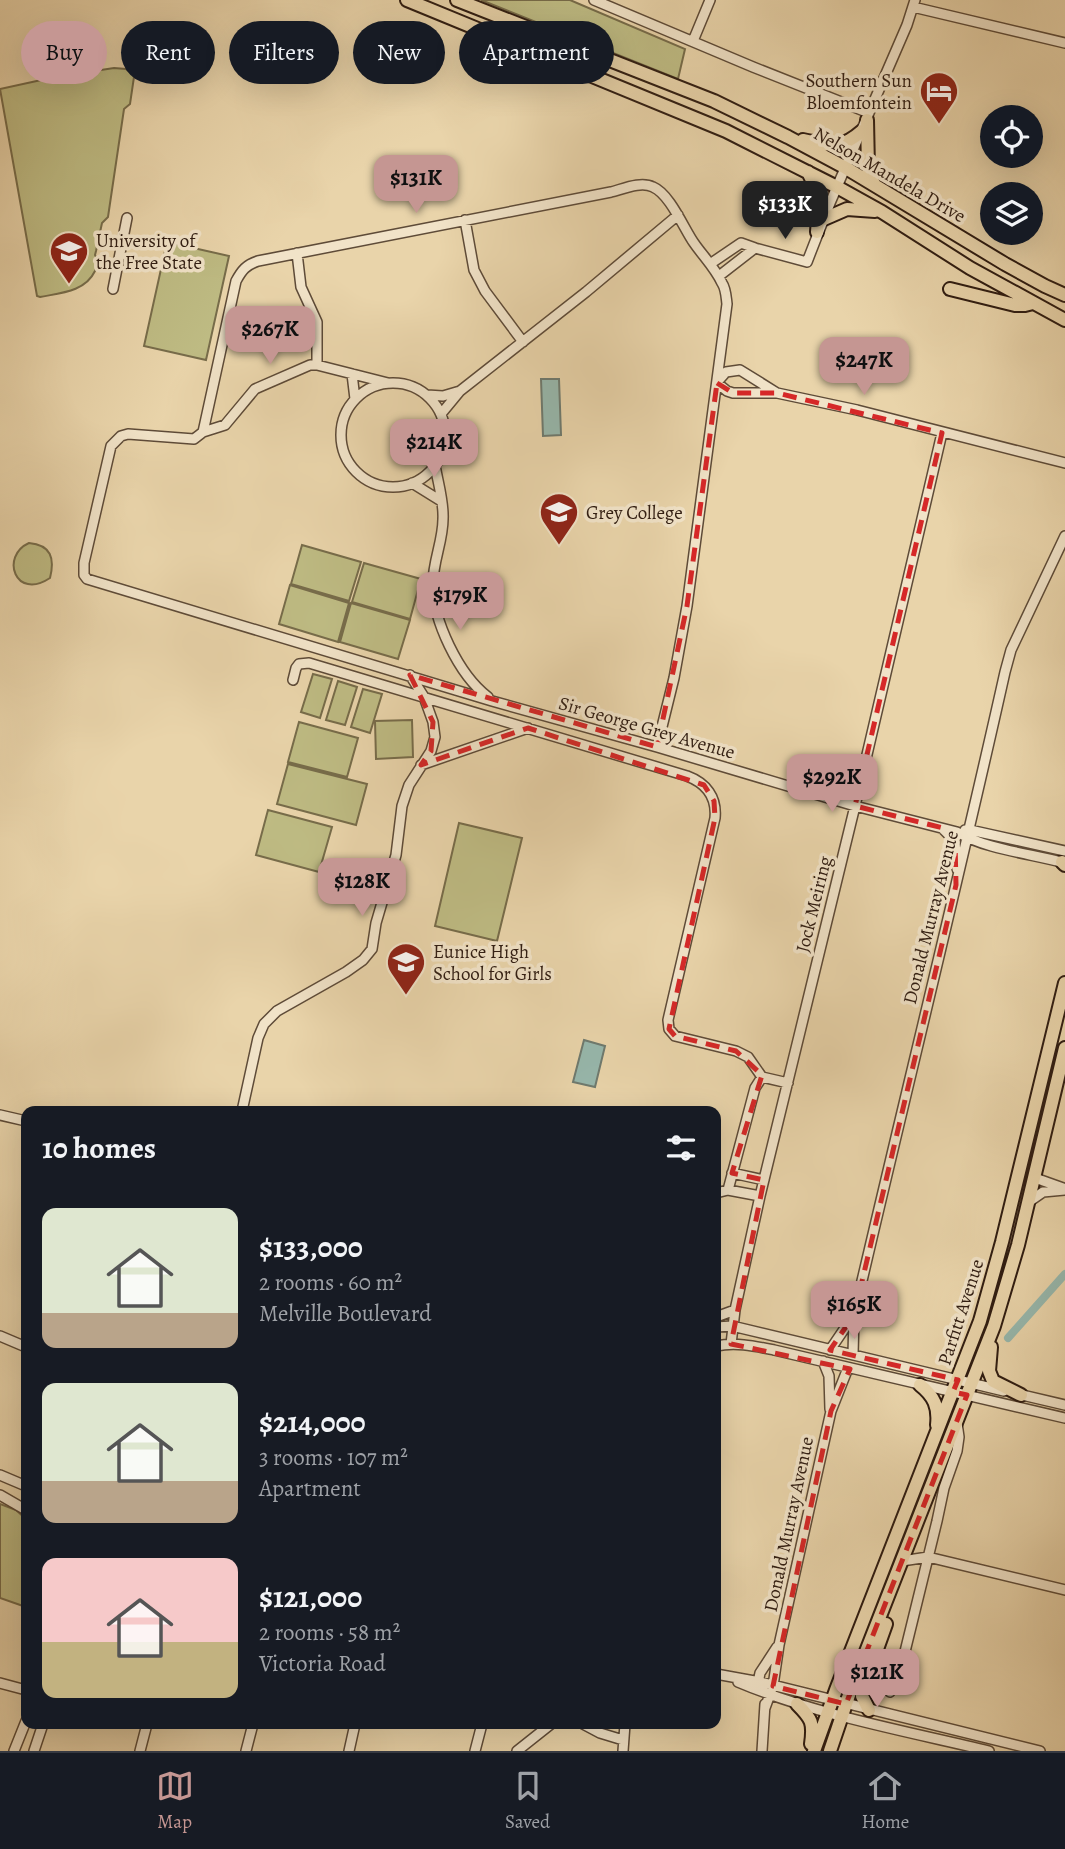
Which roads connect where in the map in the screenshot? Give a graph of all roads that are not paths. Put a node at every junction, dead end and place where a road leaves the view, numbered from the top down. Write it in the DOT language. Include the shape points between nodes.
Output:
graph roads {
  1 [pos="407,0"];
  2 [pos="457,0"];
  3 [pos="594,0"];
  4 [pos="710,0"];
  5 [pos="914,3"];
  6 [pos="693,41"];
  7 [pos="1065,43"];
  8 [pos="866,121"];
  9 [pos="789,137"];
  10 [pos="846,168"];
  11 [pos="808,172"];
  12 [pos="874,184"];
  13 [pos="836,187"];
  14 [pos="882,212"];
  15 [pos="678,215"];
  16 [pos="127,218"];
  17 [pos="824,219"];
  18 [pos="465,220"];
  19 [pos="817,232"];
  20 [pos="755,248"];
  21 [pos="297,253"];
  22 [pos="710,264"];
  23 [pos="719,276"];
  24 [pos="113,289"];
  25 [pos="950,289"];
  26 [pos="1065,295"];
  27 [pos="1034,303"];
  28 [pos="1065,320"];
  29 [pos="523,342"];
  30 [pos="722,349"];
  31 [pos="317,365"];
  32 [pos="734,370"];
  33 [pos="352,374"];
  34 [pos="388,383"];
  35 [pos="717,383"];
  36 [pos="460,391"];
  37 [pos="778,393"];
  38 [pos="427,396"];
  39 [pos="355,399"];
  40 [pos="441,414"];
  41 [pos="203,432"];
  42 [pos="942,433"];
  43 [pos="1065,463"];
  44 [pos="435,465"];
  45 [pos="412,484"];
  46 [pos="441,501"];
  47 [pos="1065,536"];
  48 [pos="410,675"];
  49 [pos="293,680"];
  50 [pos="424,697"];
  51 [pos="492,701"];
  52 [pos="528,728"];
  53 [pos="657,747"];
  54 [pos="421,765"];
  55 [pos="855,806"];
  56 [pos="943,828"];
  57 [pos="969,834"];
  58 [pos="991,845"];
  59 [pos="964,854"];
  60 [pos="1064,860"];
  61 [pos="956,885"];
  62 [pos="1065,983"];
  63 [pos="1065,1048"];
  64 [pos="762,1076"];
  65 [pos="788,1083"];
  66 [pos="1056,1091"];
  67 [pos="243,1106"];
  68 [pos="0,1115"];
  69 [pos="21,1120"];
  70 [pos="1023,1153"];
  71 [pos="732,1172"];
  72 [pos="1035,1178"];
  73 [pos="764,1180"];
  74 [pos="1065,1189"];
  75 [pos="728,1190"];
  76 [pos="721,1192"];
  77 [pos="760,1196"];
  78 [pos="1030,1200"];
  79 [pos="996,1268"];
  80 [pos="735,1310"];
  81 [pos="721,1315"];
  82 [pos="854,1315"];
  83 [pos="732,1326"];
  84 [pos="994,1326"];
  85 [pos="721,1327"];
  86 [pos="0,1336"];
  87 [pos="731,1344"];
  88 [pos="721,1345"];
  89 [pos="21,1346"];
  90 [pos="830,1350"];
  91 [pos="853,1355"];
  92 [pos="823,1361"];
  93 [pos="848,1368"];
  94 [pos="958,1380"];
  95 [pos="920,1385"];
  96 [pos="970,1389"];
  97 [pos="953,1392"];
  98 [pos="1021,1395"];
  99 [pos="1065,1405"];
  100 [pos="831,1411"];
  101 [pos="1065,1418"];
  102 [pos="957,1421"];
  103 [pos="935,1436"];
  104 [pos="0,1475"];
  105 [pos="21,1484"];
  106 [pos="0,1495"];
  107 [pos="21,1507"];
  108 [pos="928,1558"];
  109 [pos="902,1561"];
  110 [pos="893,1584"];
  111 [pos="1065,1590"];
  112 [pos="779,1646"];
  113 [pos="721,1676"];
  114 [pos="0,1683"];
  115 [pos="21,1689"];
  116 [pos="765,1689"];
  117 [pos="890,1692"];
  118 [pos="797,1704"];
  119 [pos="830,1706"];
  120 [pos="844,1709"];
  121 [pos="869,1710"];
  122 [pos="764,1719"];
  123 [pos="23,1729"];
  124 [pos="42,1729"];
  125 [pos="146,1729"];
  126 [pos="252,1729"];
  127 [pos="354,1729"];
  128 [pos="481,1729"];
  129 [pos="545,1729"];
  130 [pos="592,1729"];
  131 [pos="624,1729"];
  132 [pos="961,1732"];
  133 [pos="623,1740"];
  134 [pos="961,1744"];
  135 [pos="16,1748"];
  136 [pos="35,1751"];
  137 [pos="140,1751"];
  138 [pos="246,1751"];
  139 [pos="349,1751"];
  140 [pos="475,1751"];
  141 [pos="517,1751"];
  142 [pos="623,1751"];
  143 [pos="762,1751"];
  144 [pos="812,1751"];
  145 [pos="830,1751"];
  146 [pos="989,1751"];
  147 [pos="1040,1751"];
  1 -- 11 [label="highway, Nelson Mandela Drive" via="726,131"];
  2 -- 9 [label="highway, Nelson Mandela Drive" via="714,101"];
  3 -- 6 [label="street"];
  4 -- 6 [label="street"];
  5 -- 7 [label="street"];
  5 -- 8 [label="street"];
  6 -- 8 [label="street"];
  8 -- 9 [label="highway" via="851,140 838,145"];
  8 -- 10 [label="street"];
  8 -- 12 [label="highway" via="868,168"];
  9 -- 10 [label="highway, Nelson Mandela Drive"];
  10 -- 12 [label="highway, Nelson Mandela Drive"];
  10 -- 13 [label="street"];
  11 -- 13 [label="highway, Nelson Mandela Drive"];
  11 -- 19 [label="highway" via="818,199"];
  12 -- 26 [label="highway, Nelson Mandela Drive" via="994,258"];
  13 -- 14 [label="highway, Nelson Mandela Drive"];
  13 -- 17 [label="street"];
  14 -- 17 [label="highway" via="847,209"];
  14 -- 27 [label="highway, Nelson Mandela Drive"];
  15 -- 18 [label="street" via="658,189 643,185"];
  15 -- 22 [label="street"];
  15 -- 29 [label="street"];
  16 -- 24 [label="street"];
  17 -- 19 [label="street"];
  18 -- 21 [label="street"];
  18 -- 29 [label="street" via="474,270"];
  19 -- 20 [label="street" via="807,262"];
  20 -- 22 [label="street" via="741,243"];
  20 -- 23 [label="street"];
  21 -- 31 [label="street" via="301,287 317,321"];
  21 -- 41 [label="street" via="258,261 241,271"];
  22 -- 23 [label="street"];
  23 -- 30 [label="street" via="727,304"];
  25 -- 27 [label="highway" via="1015,305"];
  27 -- 28 [label="highway, Nelson Mandela Drive"];
  29 -- 36 [label="street"];
  30 -- 32 [label="street"];
  30 -- 35 [label="street"];
  31 -- 33 [label="street"];
  31 -- 41 [label="street" via="255,389 225,425"];
  32 -- 35 [label="street"];
  32 -- 37 [label="street"];
  33 -- 34 [label="street"];
  33 -- 39 [label="street"];
  34 -- 38 [label="street" via="409,385"];
  34 -- 39 [label="street"];
  35 -- 37 [label="street" via="733,393"];
  35 -- 53 [label="street" via="682,634"];
  36 -- 38 [label="street"];
  36 -- 40 [label="street"];
  37 -- 42 [label="street"];
  38 -- 40 [label="street"];
  39 -- 45 [label="street" via="341,428 353,468 370,482 391,487"];
  40 -- 44 [label="street" via="445,440"];
  41 -- 48 [label="street, Sir George Grey Avenue" via="194,439 128,434 115,441 83,575"];
  42 -- 43 [label="street"];
  42 -- 55 [label="street, Jock Meiring"];
  44 -- 45 [label="street"];
  44 -- 46 [label="street"];
  45 -- 46 [label="street"];
  46 -- 51 [label="street" via="443,523 432,582 436,612 461,667"];
  47 -- 57 [label="street, Donald Murray Avenue" via="1011,650"];
  48 -- 50 [label="street"];
  48 -- 51 [label="street, Sir George Grey Avenue"];
  49 -- 50 [label="street" via="296,667 309,663"];
  50 -- 52 [label="street"];
  50 -- 54 [label="street" via="435,737"];
  51 -- 53 [label="street, Sir George Grey Avenue"];
  52 -- 54 [label="street"];
  52 -- 64 [label="street" via="705,785 714,801 715,818 668,1029 675,1036 736,1051"];
  53 -- 55 [label="street, Sir George Grey Avenue"];
  54 -- 67 [label="street" via="402,806 396,855 372,949 346,972 268,1018 258,1038"];
  55 -- 56 [label="street, Sir George Grey Avenue"];
  55 -- 65 [label="street, Jock Meiring"];
  56 -- 57 [label="street, Sir George Grey Avenue"];
  56 -- 61 [label="street" via="955,841"];
  57 -- 58 [label="street, Sir George Grey Avenue"];
  57 -- 59 [label="street, Donald Murray Avenue"];
  57 -- 60 [label="street, Sir George Grey Avenue"];
  58 -- 59 [label="street"];
  58 -- 60 [label="street, Sir George Grey Avenue"];
  59 -- 61 [label="street, Donald Murray Avenue"];
  61 -- 82 [label="street, Donald Murray Avenue"];
  62 -- 70 [label="highway, Parfitt Avenue"];
  63 -- 66 [label="highway, Parfitt Avenue"];
  64 -- 65 [label="street"];
  64 -- 71 [label="street"];
  65 -- 73 [label="street, Jock Meiring"];
  66 -- 70 [label="highway" via="1044,1106 1035,1144"];
  66 -- 72 [label="highway, Parfitt Avenue"];
  68 -- 69 [label="street"];
  70 -- 79 [label="highway, Parfitt Avenue"];
  71 -- 73 [label="street"];
  71 -- 75 [label="street"];
  72 -- 74 [label="street"];
  72 -- 78 [label="highway, Parfitt Avenue"];
  72 -- 79 [label="highway" via="1023,1190 1006,1254"];
  73 -- 77 [label="street, Jock Meiring"];
  74 -- 78 [label="street" via="1043,1192"];
  75 -- 76 [label="street"];
  75 -- 77 [label="street"];
  77 -- 80 [label="street, Jock Meiring"];
  78 -- 84 [label="highway, Parfitt Avenue"];
  79 -- 94 [label="highway, Parfitt Avenue"];
  80 -- 81 [label="street"];
  80 -- 83 [label="street, Jock Meiring"];
  82 -- 90 [label="street, Donald Murray Avenue"];
  82 -- 91 [label="street, Donald Murray Avenue"];
  83 -- 85 [label="street"];
  83 -- 87 [label="street, Jock Meiring"];
  83 -- 90 [label="street"];
  84 -- 96 [label="highway, Parfitt Avenue"];
  84 -- 98 [label="highway" via="990,1375 999,1385"];
  86 -- 89 [label="street"];
  87 -- 88 [label="street"];
  87 -- 92 [label="street"];
  90 -- 91 [label="street"];
  91 -- 94 [label="street"];
  92 -- 93 [label="street"];
  92 -- 100 [label="street, Donald Murray Avenue" via="829,1376"];
  93 -- 95 [label="street"];
  93 -- 100 [label="street, Donald Murray Avenue"];
  94 -- 96 [label="street"];
  94 -- 97 [label="highway, Parfitt Avenue"];
  95 -- 97 [label="street"];
  95 -- 103 [label="highway" via="935,1402"];
  96 -- 97 [label="street"];
  96 -- 98 [label="street"];
  96 -- 101 [label="street"];
  96 -- 102 [label="highway, Parfitt Avenue"];
  97 -- 103 [label="highway, Parfitt Avenue"];
  98 -- 99 [label="street"];
  100 -- 112 [label="street, Donald Murray Avenue"];
  102 -- 108 [label="street, Parfitt Avenue" via="957,1451"];
  102 -- 109 [label="highway, Parfitt Avenue"];
  103 -- 119 [label="highway, Parfitt Avenue"];
  104 -- 105 [label="street"];
  106 -- 107 [label="street"];
  108 -- 109 [label="street"];
  108 -- 111 [label="street"];
  108 -- 117 [label="street, Parfitt Avenue" via="901,1672"];
  109 -- 110 [label="highway, Parfitt Avenue"];
  110 -- 120 [label="highway, Parfitt Avenue"];
  110 -- 121 [label="highway" via="892,1606 862,1691"];
  112 -- 116 [label="street, Donald Murray Avenue"];
  112 -- 116 [label="street, Donald Murray Avenue" via="759,1676"];
  113 -- 116 [label="street"];
  114 -- 115 [label="street"];
  116 -- 118 [label="street"];
  116 -- 119 [label="street"];
  116 -- 122 [label="street"];
  116 -- 122 [label="street, Donald Murray Avenue"];
  118 -- 119 [label="street"];
  118 -- 144 [label="highway" via="812,1723"];
  119 -- 120 [label="street"];
  119 -- 144 [label="highway, Parfitt Avenue"];
  120 -- 121 [label="street"];
  120 -- 134 [label="street"];
  120 -- 145 [label="highway, Parfitt Avenue"];
  121 -- 132 [label="street"];
  122 -- 143 [label="street, Donald Murray Avenue"];
  123 -- 135 [label="street"];
  124 -- 136 [label="street"];
  125 -- 137 [label="street"];
  126 -- 138 [label="street"];
  127 -- 139 [label="street"];
  128 -- 140 [label="street"];
  129 -- 141 [label="street"];
  130 -- 133 [label="street"];
  131 -- 133 [label="street"];
  132 -- 134 [label="street"];
  132 -- 147 [label="street"];
  133 -- 142 [label="street"];
  134 -- 146 [label="street"];
  135 -- 136 [label="street"];
}
